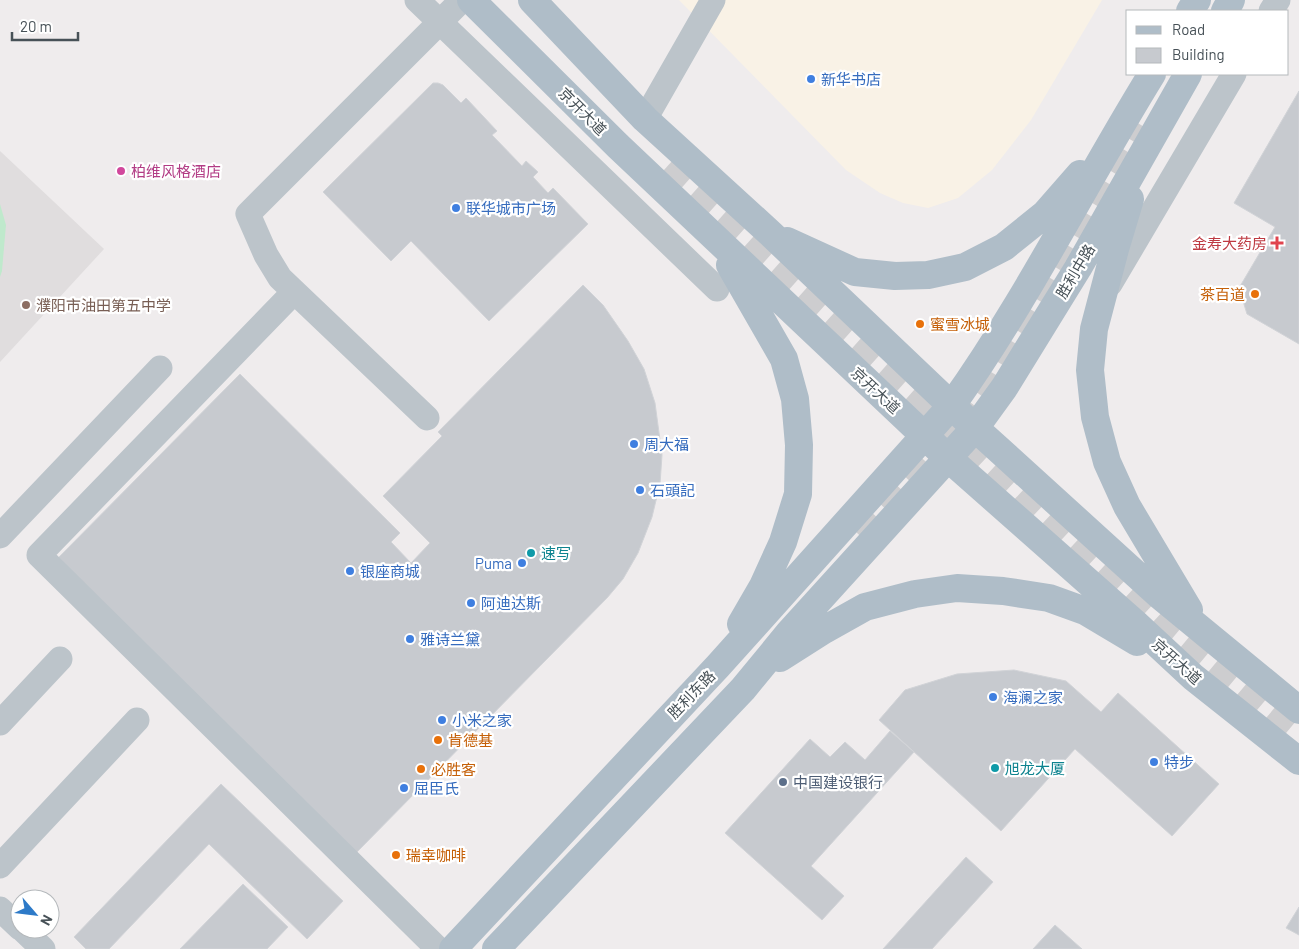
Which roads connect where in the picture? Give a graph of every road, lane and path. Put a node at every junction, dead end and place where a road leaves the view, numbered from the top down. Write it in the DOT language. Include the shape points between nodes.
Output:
graph roads {
  1 [pos="417,0"];
  2 [pos="462,0"];
  3 [pos="471,0"];
  4 [pos="532,0"];
  5 [pos="713,0"];
  6 [pos="440,22"];
  7 [pos="1151,75"];
  8 [pos="1187,75"];
  9 [pos="1233,75"];
  10 [pos="1137,97"];
  11 [pos="645,119"];
  12 [pos="1160,122"];
  13 [pos="771,234"];
  14 [pos="715,238"];
  15 [pos="717,289"];
  16 [pos="294,292"];
  17 [pos="1103,294"];
  18 [pos="160,368"];
  19 [pos="952,405"];
  20 [pos="427,418"];
  21 [pos="975,428"];
  22 [pos="925,436"];
  23 [pos="948,458"];
  24 [pos="0,536"];
  25 [pos="1203,633"];
  26 [pos="60,659"];
  27 [pos="718,666"];
  28 [pos="1193,677"];
  29 [pos="742,689"];
  30 [pos="1299,710"];
  31 [pos="137,720"];
  32 [pos="0,723"];
  33 [pos="1299,761"];
  34 [pos="0,866"];
  35 [pos="0,909"];
  36 [pos="10,918"];
  37 [pos="33,939"];
  38 [pos="43,949"];
  39 [pos="438,949"];
  40 [pos="453,949"];
  41 [pos="496,949"];
  1 -- 6 [label="street"];
  2 -- 6 [label="street"];
  3 -- 14 [label="main road, 京开大道"];
  4 -- 11 [label="main road"];
  5 -- 11 [label="street"];
  6 -- 15 [label="street"];
  6 -- 16 [label="street" via="248,214 266,255 280,278"];
  7 -- 10 [label="main road"];
  8 -- 12 [label="main road, 胜利中路"];
  9 -- 17 [label="street"];
  10 -- 13 [label="main road" via="1084,170 1045,214 1004,247 965,267 928,275 856,272"];
  10 -- 19 [label="main road" via="982,363"];
  11 -- 13 [label="main road"];
  12 -- 17 [label="main road" via="1128,203"];
  12 -- 21 [label="main road, 胜利中路" via="1078,268 1004,388"];
  13 -- 19 [label="main road"];
  14 -- 22 [label="main road, 京开大道"];
  14 -- 27 [label="main road" via="784,359 795,399 799,446 798,494 783,542"];
  16 -- 20 [label="street"];
  16 -- 39 [label="street" via="39,555"];
  17 -- 25 [label="main road" via="1094,329 1090,370 1095,417 1107,462 1150,548"];
  18 -- 24 [label="street"];
  19 -- 21 [label="main road"];
  19 -- 22 [label="main road"];
  21 -- 23 [label="main road, 胜利中路"];
  21 -- 25 [label="main road"];
  22 -- 23 [label="main road, 京开大道"];
  22 -- 27 [label="main road, 胜利东路"];
  23 -- 28 [label="main road, 京开大道"];
  23 -- 29 [label="main road"];
  25 -- 30 [label="main road"];
  26 -- 32 [label="street"];
  27 -- 40 [label="main road, 胜利东路"];
  28 -- 29 [label="main road" via="1085,611 1049,598 956,588 915,594 865,607 788,652"];
  28 -- 33 [label="main road, 京开大道"];
  29 -- 41 [label="main road"];
  31 -- 34 [label="street"];
  35 -- 36 [label="street"];
  37 -- 38 [label="street"];
}
